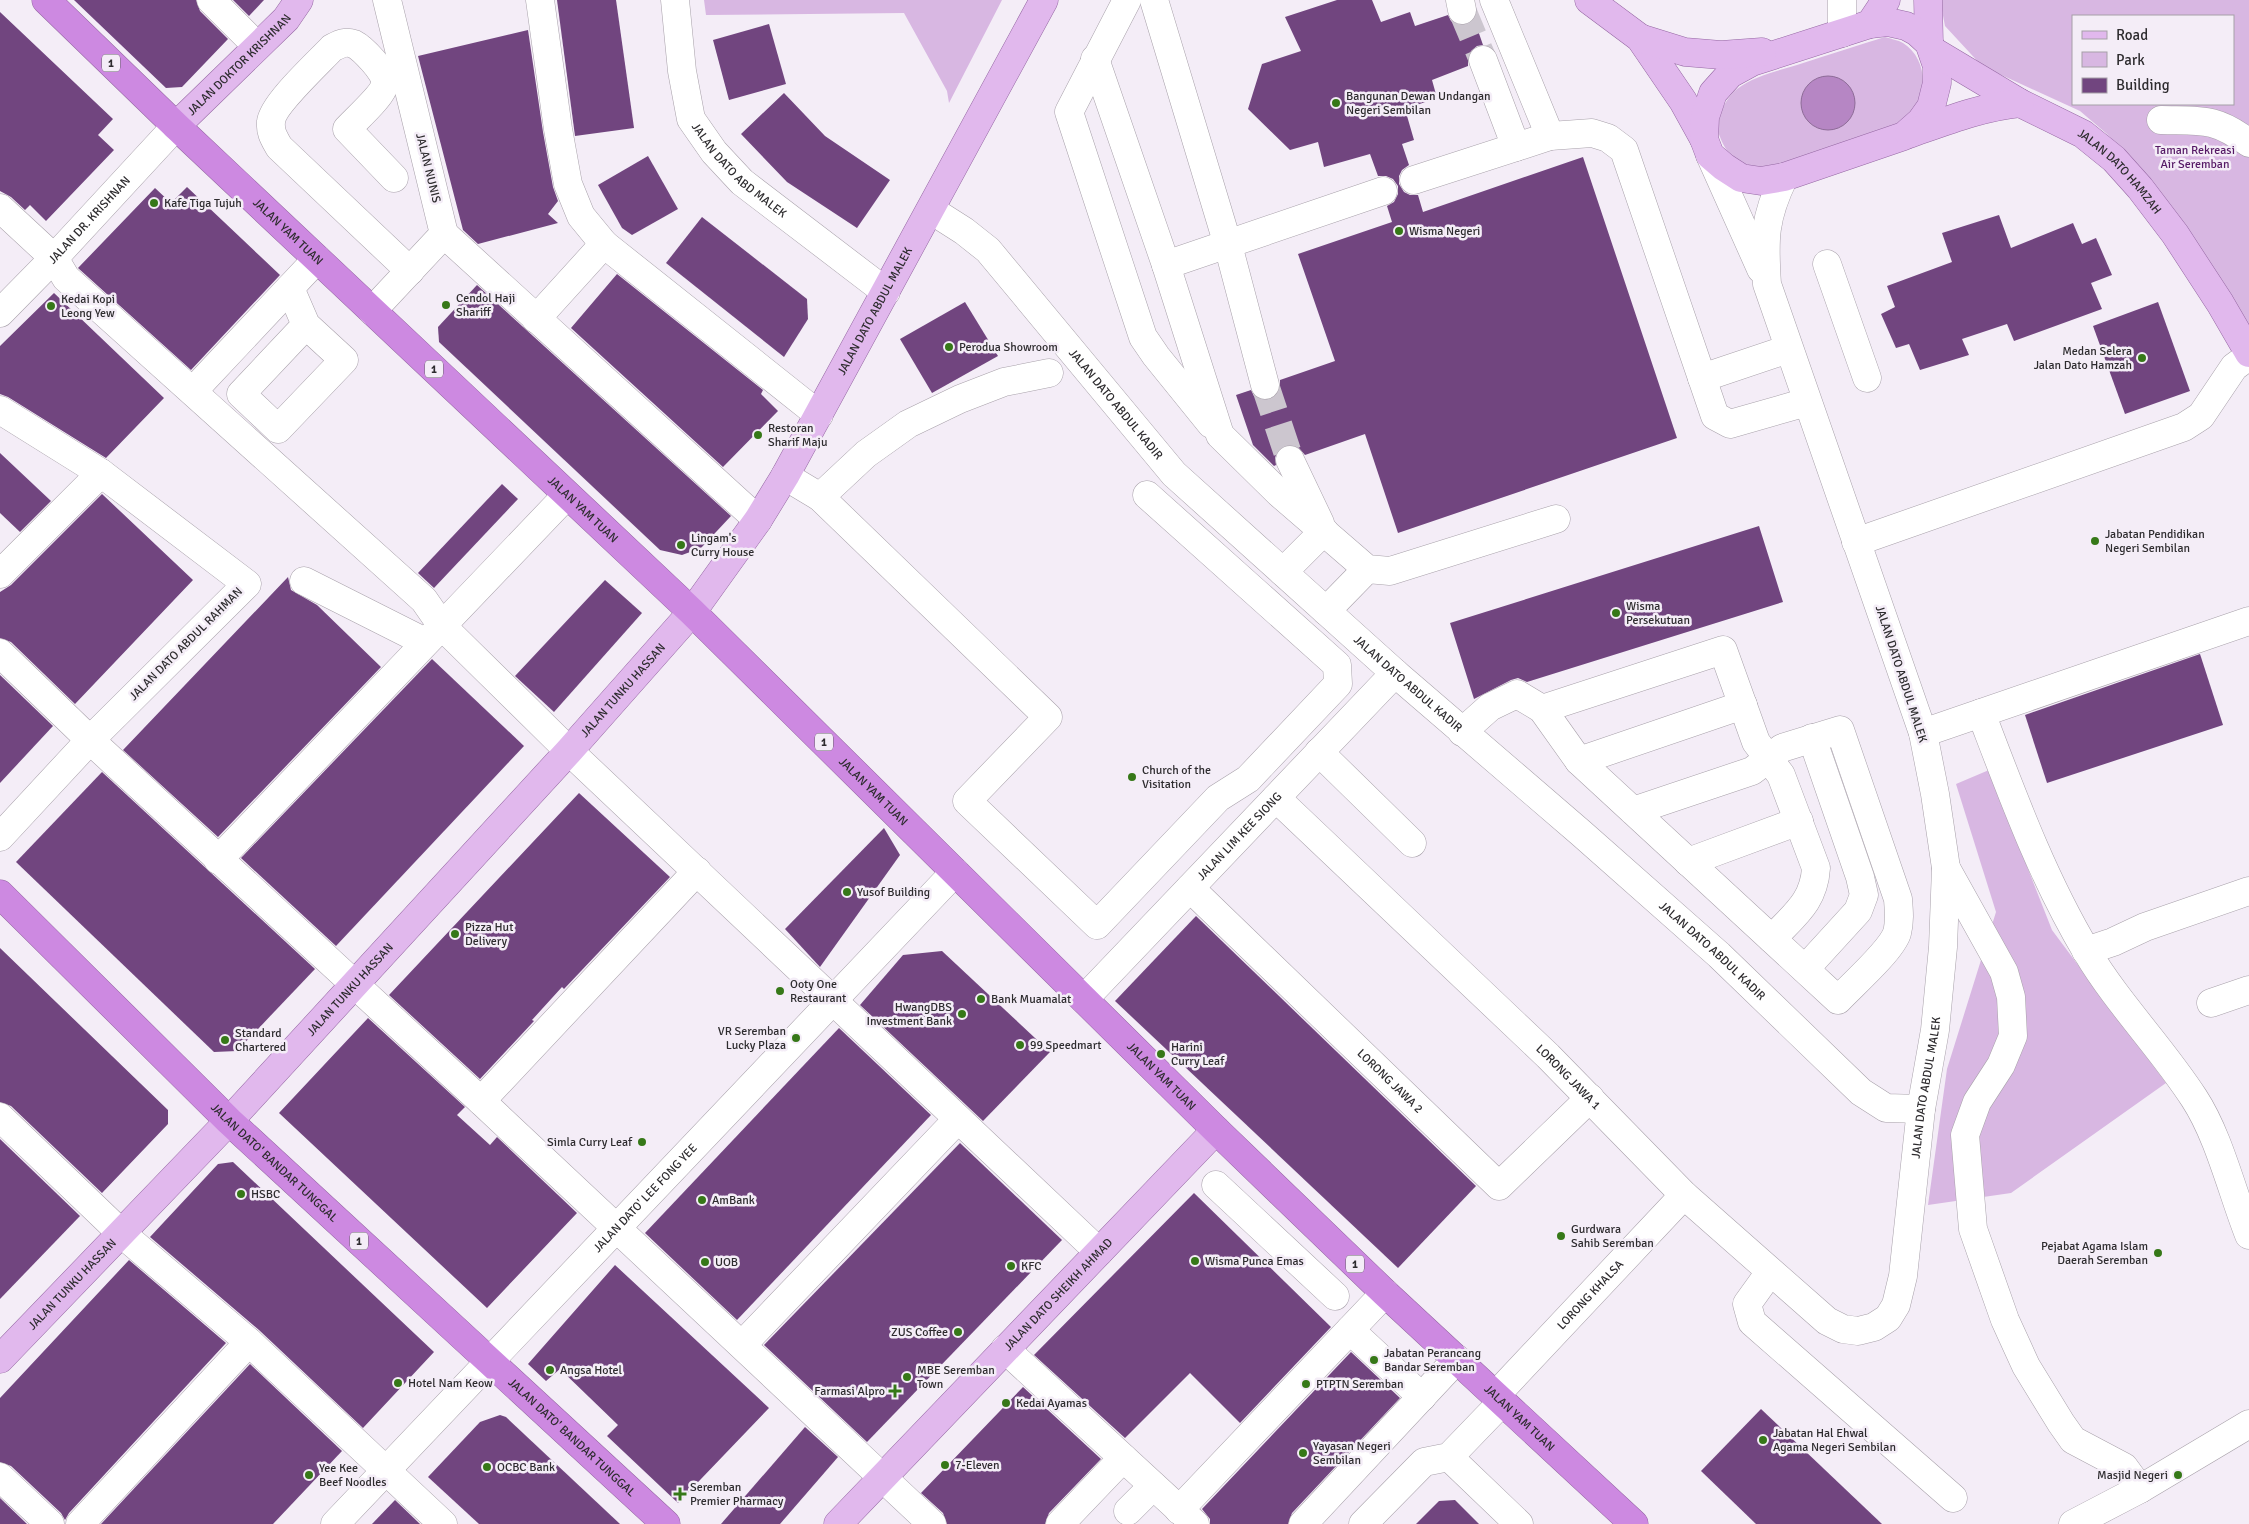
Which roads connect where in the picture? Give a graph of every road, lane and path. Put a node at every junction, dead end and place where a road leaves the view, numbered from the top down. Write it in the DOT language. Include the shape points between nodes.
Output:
graph roads {
  1 [pos="46,0"];
  2 [pos="211,0"];
  3 [pos="299,0"];
  4 [pos="387,0"];
  5 [pos="540,0"];
  6 [pos="675,0"];
  7 [pos="1044,0"];
  8 [pos="1127,0"];
  9 [pos="1154,0"];
  10 [pos="1494,0"];
  11 [pos="1589,0"];
  12 [pos="1842,0"];
  13 [pos="1886,0"];
  14 [pos="1928,0"];
  15 [pos="1870,24"];
  16 [pos="1842,33"];
  17 [pos="1640,38"];
  18 [pos="257,46"];
  19 [pos="1931,47"];
  20 [pos="1788,50"];
  21 [pos="1096,59"];
  22 [pos="1483,60"];
  23 [pos="2020,103"];
  24 [pos="2161,120"];
  25 [pos="176,126"];
  26 [pos="1550,136"];
  27 [pos="1904,136"];
  28 [pos="2249,143"];
  29 [pos="1516,147"];
  30 [pos="1707,147"];
  31 [pos="1784,177"];
  32 [pos="394,178"];
  33 [pos="1414,180"];
  34 [pos="1383,191"];
  35 [pos="0,208"];
  36 [pos="931,210"];
  37 [pos="444,234"];
  38 [pos="604,244"];
  39 [pos="1228,245"];
  40 [pos="54,258"];
  41 [pos="317,259"];
  42 [pos="1828,264"];
  43 [pos="1166,265"];
  44 [pos="410,271"];
  45 [pos="1767,284"];
  46 [pos="290,288"];
  47 [pos="886,292"];
  48 [pos="372,311"];
  49 [pos="0,313"];
  50 [pos="536,319"];
  51 [pos="306,324"];
  52 [pos="1788,349"];
  53 [pos="2249,353"];
  54 [pos="2249,356"];
  55 [pos="1049,373"];
  56 [pos="1702,378"];
  57 [pos="1867,378"];
  58 [pos="1265,385"];
  59 [pos="193,391"];
  60 [pos="1807,402"];
  61 [pos="0,410"];
  62 [pos="819,415"];
  63 [pos="1220,435"];
  64 [pos="1290,460"];
  65 [pos="101,473"];
  66 [pos="786,476"];
  67 [pos="567,494"];
  68 [pos="1147,495"];
  69 [pos="820,498"];
  70 [pos="758,520"];
  71 [pos="1556,520"];
  72 [pos="1324,531"];
  73 [pos="1856,542"];
  74 [pos="1367,569"];
  75 [pos="1283,572"];
  76 [pos="0,574"];
  77 [pos="304,580"];
  78 [pos="1326,611"];
  79 [pos="692,612"];
  80 [pos="2249,620"];
  81 [pos="434,634"];
  82 [pos="0,654"];
  83 [pos="1395,673"];
  84 [pos="1743,705"];
  85 [pos="1542,709"];
  86 [pos="1981,713"];
  87 [pos="1462,732"];
  88 [pos="1923,733"];
  89 [pos="1812,738"];
  90 [pos="90,740"];
  91 [pos="570,751"];
  92 [pos="1320,752"];
  93 [pos="1269,757"];
  94 [pos="1768,758"];
  95 [pos="1580,761"];
  96 [pos="1284,789"];
  97 [pos="1634,811"];
  98 [pos="1799,821"];
  99 [pos="0,837"];
  100 [pos="1412,843"];
  101 [pos="218,860"];
  102 [pos="1688,862"];
  103 [pos="1946,868"];
  104 [pos="1150,869"];
  105 [pos="697,871"];
  106 [pos="955,872"];
  107 [pos="2249,891"];
  108 [pos="1185,893"];
  109 [pos="0,894"];
  110 [pos="1772,939"];
  111 [pos="2086,951"];
  112 [pos="1805,969"];
  113 [pos="354,983"];
  114 [pos="2249,990"];
  115 [pos="1084,999"];
  116 [pos="833,1000"];
  117 [pos="2211,1003"];
  118 [pos="1590,1098"];
  119 [pos="481,1101"];
  120 [pos="1921,1109"];
  121 [pos="0,1117"];
  122 [pos="958,1119"];
  123 [pos="229,1121"];
  124 [pos="1216,1130"];
  125 [pos="1216,1185"];
  126 [pos="1684,1195"];
  127 [pos="617,1228"];
  128 [pos="121,1233"];
  129 [pos="2249,1235"];
  130 [pos="1338,1248"];
  131 [pos="1099,1252"];
  132 [pos="1770,1272"];
  133 [pos="1312,1274"];
  134 [pos="1385,1292"];
  135 [pos="1335,1296"];
  136 [pos="1874,1327"];
  137 [pos="1350,1330"];
  138 [pos="249,1342"];
  139 [pos="742,1345"];
  140 [pos="1006,1350"];
  141 [pos="0,1359"];
  142 [pos="1457,1359"];
  143 [pos="489,1362"];
  144 [pos="1422,1397"];
  145 [pos="1499,1399"];
  146 [pos="2249,1424"];
  147 [pos="1448,1457"];
  148 [pos="1123,1458"];
  149 [pos="386,1470"];
  150 [pos="0,1476"];
  151 [pos="883,1478"];
  152 [pos="1153,1486"];
  153 [pos="2140,1489"];
  154 [pos="1953,1498"];
  155 [pos="1128,1511"];
  156 [pos="1187,1517"];
  157 [pos="50,1524"];
  158 [pos="80,1524"];
  159 [pos="335,1524"];
  160 [pos="443,1524"];
  161 [pos="666,1524"];
  162 [pos="838,1524"];
  163 [pos="932,1524"];
  164 [pos="1060,1524"];
  165 [pos="1303,1524"];
  166 [pos="1363,1524"];
  167 [pos="1519,1524"];
  168 [pos="1634,1524"];
  169 [pos="2073,1524"];
  1 -- 25 [label="highway, JALAN YAM TUAN / 1"];
  2 -- 18 [label="street"];
  3 -- 18 [label="main road, JALAN DOKTOR KRISHNAN" via="286,19"];
  4 -- 37 [label="street, JALAN NUNIS"];
  5 -- 38 [label="street" via="568,184 581,216"];
  6 -- 47 [label="street, JALAN DATO ABD MALEK" via="682,71 691,119 714,152 742,182"];
  7 -- 36 [label="main road, JALAN DATO ABDUL MALEK"];
  8 -- 21 [label="street"];
  9 -- 39 [label="street"];
  10 -- 26 [label="street"];
  11 -- 17 [label="main road"];
  12 -- 16 [label="street"];
  13 -- 15 [label="main road"];
  14 -- 19 [label="main road"];
  15 -- 16 [label="main road, JALAN DATO HAMZAH"];
  15 -- 19 [label="main road, JALAN DATO HAMZAH" via="1888,22 1906,26"];
  16 -- 20 [label="main road, JALAN DATO HAMZAH"];
  17 -- 20 [label="main road" via="1685,52 1721,55"];
  17 -- 30 [label="main road" via="1679,94"];
  18 -- 25 [label="main road, JALAN DOKTOR KRISHNAN"];
  19 -- 23 [label="main road, JALAN DATO HAMZAH"];
  19 -- 27 [label="main road" via="1937,66 1931,107"];
  20 -- 30 [label="main road" via="1752,62 1730,74 1713,93 1705,117"];
  21 -- 43 [label="street"];
  21 -- 63 [label="street" via="1069,112 1118,262 1143,337"];
  22 -- 29 [label="street"];
  23 -- 27 [label="main road" via="1974,111"];
  23 -- 53 [label="main road, JALAN DATO HAMZAH" via="2083,134 2128,173 2175,234"];
  24 -- 28 [label="street" via="2208,121 2231,129"];
  25 -- 40 [label="street, JALAN DR. KRISHNAN"];
  25 -- 41 [label="highway, JALAN YAM TUAN / 1"];
  26 -- 29 [label="street"];
  26 -- 56 [label="street" via="1592,133 1608,138 1624,150"];
  27 -- 31 [label="main road"];
  29 -- 33 [label="street"];
  30 -- 31 [label="main road" via="1724,167 1741,178 1760,181"];
  30 -- 45 [label="street"];
  31 -- 45 [label="street, JALAN DATO ABDUL MALEK" via="1772,202 1764,241"];
  32 -- 44 [label="street" via="346,129 382,91 386,82 383,73 355,45 343,43 332,48 278,106 271,120 272,134 279,146"];
  34 -- 39 [label="street"];
  35 -- 40 [label="street"];
  36 -- 47 [label="main road, JALAN DATO ABDUL MALEK"];
  36 -- 75 [label="street, JALAN DATO ABDUL KADIR" via="988,250 1174,474"];
  37 -- 44 [label="street"];
  37 -- 50 [label="street"];
  38 -- 50 [label="street"];
  38 -- 62 [label="street"];
  39 -- 43 [label="street"];
  39 -- 58 [label="street"];
  40 -- 49 [label="street, JALAN DR. KRISHNAN"];
  40 -- 59 [label="street" via="66,278"];
  41 -- 46 [label="street"];
  41 -- 48 [label="highway, JALAN YAM TUAN / 1"];
  42 -- 57 [label="street"];
  43 -- 63 [label="street"];
  44 -- 48 [label="street"];
  45 -- 52 [label="street, JALAN DATO ABDUL MALEK"];
  46 -- 51 [label="street"];
  46 -- 59 [label="street"];
  47 -- 62 [label="main road, JALAN DATO ABDUL MALEK"];
  48 -- 67 [label="highway, JALAN YAM TUAN / 1"];
  50 -- 70 [label="street"];
  52 -- 56 [label="street"];
  52 -- 60 [label="street, JALAN DATO ABDUL MALEK"];
  54 -- 73 [label="street" via="2234,367 2202,416 2184,428"];
  55 -- 69 [label="street" via="1004,382 908,424 866,454"];
  56 -- 60 [label="street" via="1715,416 1730,424"];
  59 -- 81 [label="street" via="424,600"];
  60 -- 73 [label="street, JALAN DATO ABDUL MALEK"];
  61 -- 65 [label="street, JALAN DATO ABDUL RAHMAN"];
  62 -- 66 [label="main road, JALAN DATO ABDUL MALEK"];
  63 -- 72 [label="street" via="1258,475"];
  64 -- 72 [label="street"];
  65 -- 76 [label="street"];
  65 -- 90 [label="street, JALAN DATO ABDUL RAHMAN" via="247,584"];
  66 -- 69 [label="street"];
  66 -- 70 [label="main road, JALAN DATO ABDUL MALEK"];
  67 -- 79 [label="highway, JALAN YAM TUAN / 1"];
  67 -- 81 [label="street"];
  68 -- 93 [label="street" via="1337,665 1338,684"];
  69 -- 104 [label="street" via="1048,717 967,801 1097,925"];
  70 -- 79 [label="main road, JALAN DATO ABDUL MALEK"];
  71 -- 74 [label="street" via="1390,571"];
  72 -- 74 [label="street"];
  72 -- 75 [label="street"];
  73 -- 88 [label="street, JALAN DATO ABDUL MALEK"];
  74 -- 78 [label="street"];
  75 -- 78 [label="street, JALAN DATO ABDUL KADIR"];
  77 -- 81 [label="street"];
  78 -- 83 [label="street, JALAN DATO ABDUL KADIR"];
  79 -- 91 [label="main road, JALAN TUNKU HASSAN"];
  79 -- 106 [label="highway, JALAN YAM TUAN / 1"];
  80 -- 86 [label="street"];
  81 -- 91 [label="street"];
  81 -- 101 [label="street"];
  82 -- 90 [label="street"];
  83 -- 87 [label="street, JALAN DATO ABDUL KADIR"];
  83 -- 92 [label="street, JALAN LIM KEE SIONG"];
  84 -- 85 [label="street" via="1723,650"];
  84 -- 94 [label="street" via="1756,742"];
  84 -- 95 [label="street"];
  85 -- 87 [label="street" via="1517,694 1490,707"];
  85 -- 95 [label="street"];
  86 -- 88 [label="street"];
  86 -- 111 [label="street" via="2026,830"];
  87 -- 120 [label="street, JALAN DATO ABDUL KADIR" via="1719,955 1861,1092 1886,1108"];
  88 -- 103 [label="street, JALAN DATO ABDUL MALEK"];
  89 -- 94 [label="street" via="1782,748"];
  89 -- 112 [label="street" via="1864,895 1858,910"];
  89 -- 112 [label="street" via="1840,730 1898,899 1900,919 1892,942 1838,1000"];
  90 -- 99 [label="street, JALAN DATO ABDUL RAHMAN"];
  90 -- 101 [label="street"];
  91 -- 105 [label="street"];
  91 -- 113 [label="main road, JALAN TUNKU HASSAN"];
  92 -- 96 [label="street, JALAN LIM KEE SIONG"];
  92 -- 100 [label="street"];
  93 -- 96 [label="street, LORONG JAWA 1"];
  93 -- 104 [label="street" via="1248,779 1218,798"];
  94 -- 97 [label="street" via="1752,771"];
  94 -- 98 [label="street" via="1781,775"];
  95 -- 97 [label="street"];
  96 -- 108 [label="street, JALAN LIM KEE SIONG"];
  96 -- 118 [label="street, LORONG JAWA 1"];
  97 -- 102 [label="street"];
  98 -- 102 [label="street"];
  98 -- 110 [label="street" via="1816,868 1815,884 1809,899"];
  101 -- 113 [label="street"];
  102 -- 110 [label="street"];
  103 -- 120 [label="street, JALAN DATO ABDUL MALEK" via="1935,1030"];
  103 -- 153 [label="street" via="2004,972 2011,997 2013,1036 2001,1065 1977,1102 1965,1134 1973,1229 2005,1320 2026,1366 2061,1423 2073,1440 2124,1467"];
  104 -- 108 [label="street"];
  105 -- 116 [label="street"];
  105 -- 119 [label="street"];
  106 -- 115 [label="highway, JALAN YAM TUAN / 1"];
  106 -- 116 [label="street, JALAN DATO' LEE FONG YEE"];
  107 -- 111 [label="street"];
  108 -- 115 [label="street, JALAN LIM KEE SIONG"];
  108 -- 118 [label="street, LORONG JAWA 2" via="1499,1186"];
  109 -- 123 [label="highway, JALAN DATO' BANDAR TUNGGAL / 1"];
  110 -- 112 [label="street"];
  111 -- 129 [label="street" via="2111,990 2196,1100 2215,1140"];
  113 -- 119 [label="street"];
  113 -- 123 [label="main road, JALAN TUNKU HASSAN"];
  114 -- 117 [label="street"];
  115 -- 124 [label="highway, JALAN YAM TUAN / 1"];
  116 -- 122 [label="street"];
  116 -- 127 [label="street, JALAN DATO' LEE FONG YEE"];
  118 -- 126 [label="street, LORONG JAWA 1"];
  119 -- 127 [label="street"];
  120 -- 136 [label="street, JALAN DATO ABDUL MALEK" via="1903,1276 1896,1305 1888,1318"];
  121 -- 128 [label="street"];
  122 -- 131 [label="street"];
  122 -- 139 [label="street"];
  123 -- 128 [label="main road, JALAN TUNKU HASSAN"];
  123 -- 143 [label="highway, JALAN DATO' BANDAR TUNGGAL / 1"];
  124 -- 130 [label="highway, JALAN YAM TUAN / 1"];
  124 -- 131 [label="main road, JALAN DATO SHEIKH AHMAD"];
  125 -- 133 [label="street"];
  126 -- 132 [label="street, LORONG JAWA 1"];
  126 -- 145 [label="street, LORONG KHALSA"];
  127 -- 139 [label="street"];
  127 -- 143 [label="street, JALAN DATO' LEE FONG YEE"];
  128 -- 138 [label="street"];
  128 -- 141 [label="main road, JALAN TUNKU HASSAN"];
  130 -- 133 [label="street"];
  130 -- 134 [label="highway, JALAN YAM TUAN / 1"];
  131 -- 140 [label="main road, JALAN DATO SHEIKH AHMAD"];
  132 -- 136 [label="street, LORONG JAWA 1" via="1827,1321 1843,1329 1858,1331"];
  132 -- 154 [label="street" via="1747,1304 1752,1322"];
  133 -- 135 [label="street"];
  134 -- 137 [label="street"];
  134 -- 142 [label="highway, JALAN YAM TUAN / 1"];
  137 -- 144 [label="street"];
  137 -- 156 [label="street"];
  138 -- 149 [label="street"];
  138 -- 158 [label="street"];
  139 -- 151 [label="street"];
  140 -- 148 [label="street"];
  140 -- 151 [label="main road, JALAN DATO SHEIKH AHMAD"];
  142 -- 144 [label="street"];
  142 -- 145 [label="highway, JALAN YAM TUAN / 1"];
  143 -- 149 [label="street, JALAN DATO' LEE FONG YEE"];
  143 -- 161 [label="highway, JALAN DATO' BANDAR TUNGGAL / 1"];
  144 -- 165 [label="street"];
  145 -- 147 [label="street, LORONG KHALSA"];
  145 -- 168 [label="highway, JALAN YAM TUAN / 1"];
  146 -- 153 [label="street"];
  147 -- 166 [label="street" via="1424,1462"];
  147 -- 167 [label="street"];
  148 -- 152 [label="street"];
  148 -- 164 [label="street"];
  149 -- 159 [label="street, JALAN DATO' LEE FONG YEE"];
  149 -- 160 [label="street"];
  150 -- 157 [label="street"];
  151 -- 162 [label="main road, JALAN DATO SHEIKH AHMAD"];
  151 -- 163 [label="street"];
  152 -- 155 [label="street"];
  152 -- 156 [label="street"];
  153 -- 169 [label="street"];
}
